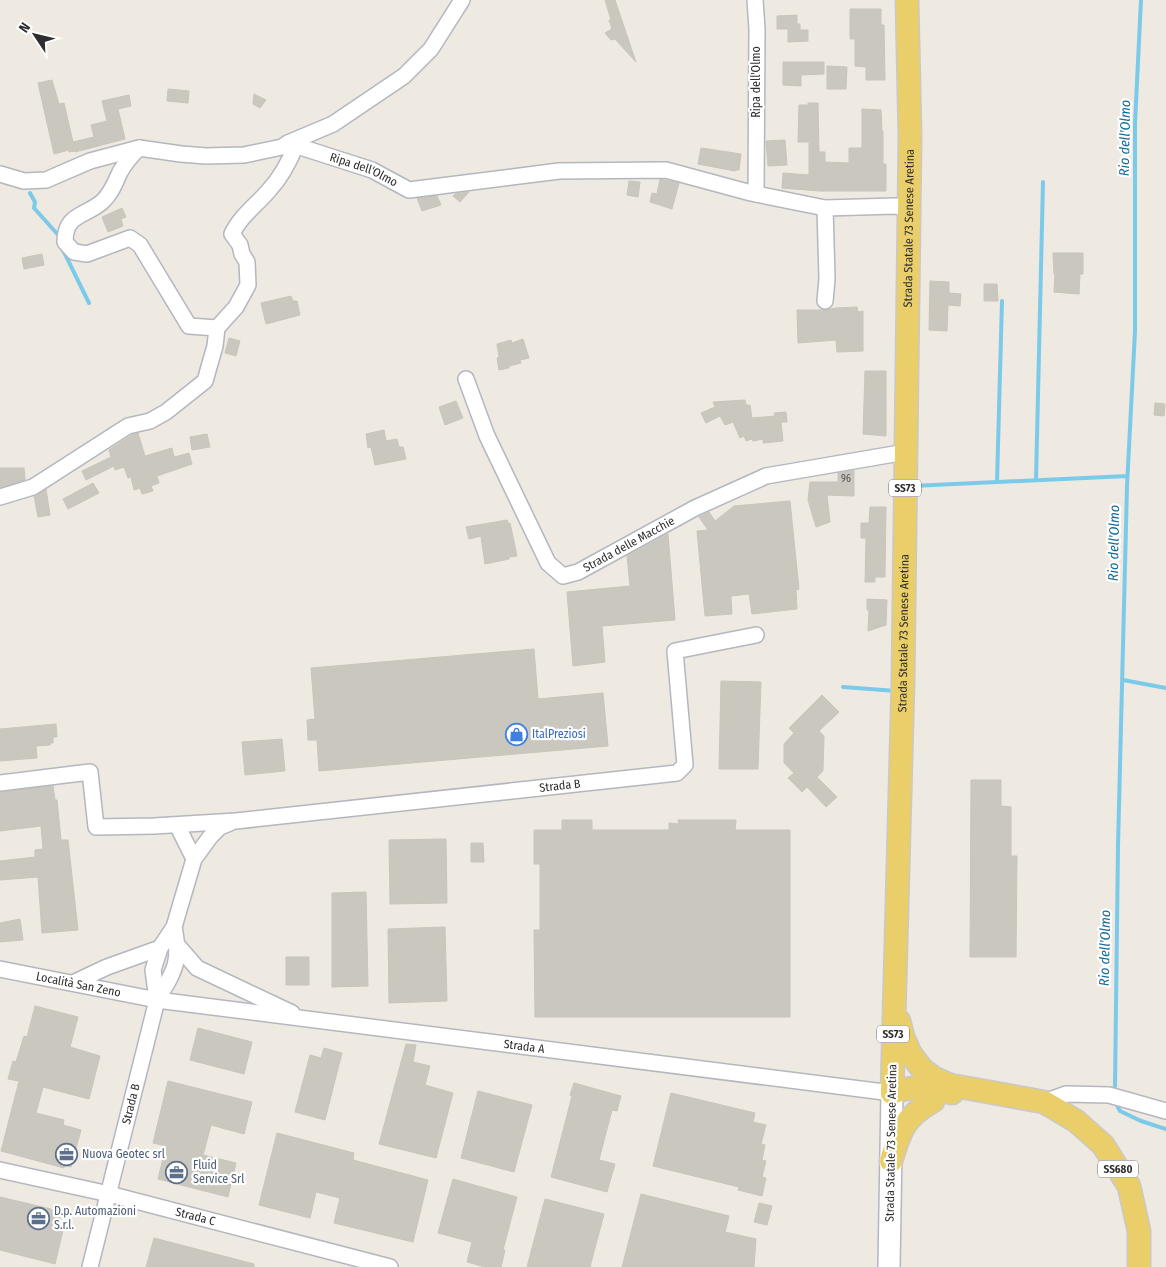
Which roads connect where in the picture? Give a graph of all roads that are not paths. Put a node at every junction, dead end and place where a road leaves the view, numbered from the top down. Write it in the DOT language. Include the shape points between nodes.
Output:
graph roads {
  1 [pos="462,0"];
  2 [pos="755,0"];
  3 [pos="907,0"];
  4 [pos="292,144"];
  5 [pos="139,148"];
  6 [pos="0,174"];
  7 [pos="756,194"];
  8 [pos="825,208"];
  9 [pos="909,208"];
  10 [pos="825,300"];
  11 [pos="217,328"];
  12 [pos="466,379"];
  13 [pos="906,452"];
  14 [pos="0,497"];
  15 [pos="756,635"];
  16 [pos="0,782"];
  17 [pos="236,821"];
  18 [pos="178,825"];
  19 [pos="194,859"];
  20 [pos="174,927"];
  21 [pos="178,946"];
  22 [pos="160,948"];
  23 [pos="0,969"];
  24 [pos="895,975"];
  25 [pos="73,983"];
  26 [pos="157,1000"];
  27 [pos="304,1018"];
  28 [pos="892,1093"];
  29 [pos="961,1094"];
  30 [pos="998,1095"];
  31 [pos="933,1101"];
  32 [pos="1044,1102"];
  33 [pos="1166,1111"];
  34 [pos="891,1161"];
  35 [pos="0,1170"];
  36 [pos="109,1194"];
  37 [pos="90,1267"];
  38 [pos="390,1267"];
  39 [pos="889,1267"];
  40 [pos="1139,1267"];
  1 -- 4 [label="street" via="431,49 404,76 333,124"];
  2 -- 7 [label="street, Ripa dell'Olmo"];
  3 -- 9 [label="main road, Strada Statale 73 Senese Aretina / SS73"];
  4 -- 5 [label="street" via="244,155 206,156"];
  4 -- 7 [label="street, Ripa dell'Olmo" via="372,170 409,190 558,171 666,170"];
  4 -- 11 [label="street" via="292,155 272,188 236,225 232,234 248,262 248,285 236,307"];
  5 -- 6 [label="street" via="90,161 46,180 24,181"];
  5 -- 11 [label="street" via="121,171 109,195 68,224 65,242 74,252 86,254 130,238 140,245 189,326"];
  7 -- 8 [label="street, Ripa dell'Olmo"];
  8 -- 9 [label="street, Ripa dell'Olmo"];
  8 -- 10 [label="street"];
  9 -- 13 [label="main road, Strada Statale 73 Senese Aretina / SS73"];
  11 -- 14 [label="street" via="205,381 166,412 150,421 128,426 33,487"];
  12 -- 13 [label="street, Strada delle Macchie" via="488,436 548,563 563,576 578,572 694,508 766,476"];
  13 -- 24 [label="main road, Strada Statale 73 Senese Aretina / SS73" via="896,682"];
  15 -- 17 [label="street, Strada B" via="674,651 685,765 677,774"];
  16 -- 18 [label="street, Strada B" via="90,772 96,827"];
  17 -- 18 [label="street, Strada B"];
  17 -- 19 [label="street, Strada B" via="220,827 210,836"];
  18 -- 19 [label="street"];
  19 -- 20 [label="street, Strada B"];
  20 -- 21 [label="street, Strada B"];
  20 -- 22 [label="street, Strada B"];
  21 -- 26 [label="street, Strada B" via="175,970"];
  21 -- 27 [label="street, Strada B" via="197,968"];
  22 -- 25 [label="street"];
  22 -- 26 [label="street, Strada B" via="153,970"];
  23 -- 25 [label="street, Località San Zeno"];
  24 -- 28 [label="main road, Strada Statale 73 Senese Aretina / SS73"];
  24 -- 30 [label="main road, SS680" via="903,1037 922,1069 950,1085"];
  25 -- 26 [label="street, Località San Zeno"];
  26 -- 27 [label="street, Strada A"];
  26 -- 36 [label="street, Strada B"];
  27 -- 28 [label="street, Strada A"];
  28 -- 29 [label="main road, SS680" via="918,1087"];
  28 -- 31 [label="main road, SS680" via="902,1100"];
  28 -- 34 [label="main road, Strada Statale 73 Senese Aretina / SS73"];
  29 -- 30 [label="main road, SS680"];
  29 -- 31 [label="main road, SS680"];
  30 -- 32 [label="main road, SS680"];
  31 -- 34 [label="main road, SS680" via="908,1121 900,1133"];
  32 -- 33 [label="street" via="1066,1094 1109,1095"];
  32 -- 40 [label="main road, SS680" via="1076,1121 1103,1146 1129,1186 1139,1231"];
  34 -- 39 [label="main road, Strada Statale 73 Senese Aretina / SS73"];
  35 -- 36 [label="street, Strada C"];
  36 -- 37 [label="street, Strada B"];
  36 -- 38 [label="street, Strada C"];
}
